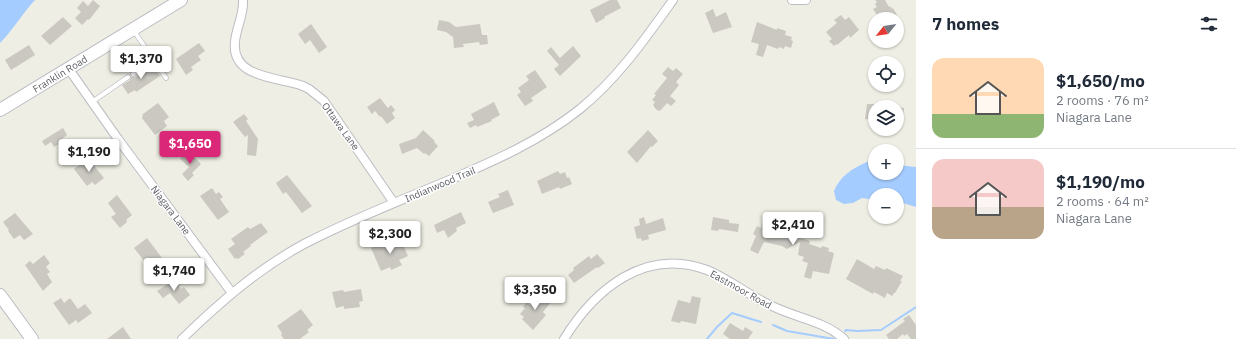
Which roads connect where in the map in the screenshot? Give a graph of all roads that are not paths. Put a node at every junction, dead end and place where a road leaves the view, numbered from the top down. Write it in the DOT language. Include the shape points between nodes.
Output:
graph roads {
  1 [pos="181,0"];
  2 [pos="243,0"];
  3 [pos="673,0"];
  4 [pos="792,0"];
  5 [pos="806,0"];
  6 [pos="132,29"];
  7 [pos="154,60"];
  8 [pos="68,68"];
  9 [pos="134,74"];
  10 [pos="128,77"];
  11 [pos="166,78"];
  12 [pos="92,102"];
  13 [pos="0,110"];
  14 [pos="394,204"];
  15 [pos="232,292"];
  16 [pos="0,295"];
  17 [pos="32,339"];
  18 [pos="182,339"];
  19 [pos="564,339"];
  20 [pos="844,339"];
  1 -- 6 [label="street, Franklin Road"];
  2 -- 14 [label="street, Ottawa Lane" via="235,47 238,59 246,69 258,75 303,86 321,98 329,106"];
  3 -- 14 [label="street, Indianwood Trail" via="617,75 566,119 503,156"];
  4 -- 5 [label="street"];
  6 -- 7 [label="lane"];
  6 -- 8 [label="street, Franklin Road"];
  7 -- 9 [label="lane"];
  7 -- 11 [label="lane"];
  8 -- 12 [label="street, Niagara Lane"];
  8 -- 13 [label="street, Franklin Road"];
  10 -- 12 [label="lane"];
  12 -- 15 [label="street, Niagara Lane"];
  14 -- 15 [label="street, Indianwood Trail" via="305,244 272,263"];
  15 -- 18 [label="street, Indianwood Trail"];
  16 -- 17 [label="street"];
  19 -- 20 [label="street, Eastmoor Road" via="588,308 618,281 644,267 668,263 689,265 716,274 767,304 824,325"];
}
